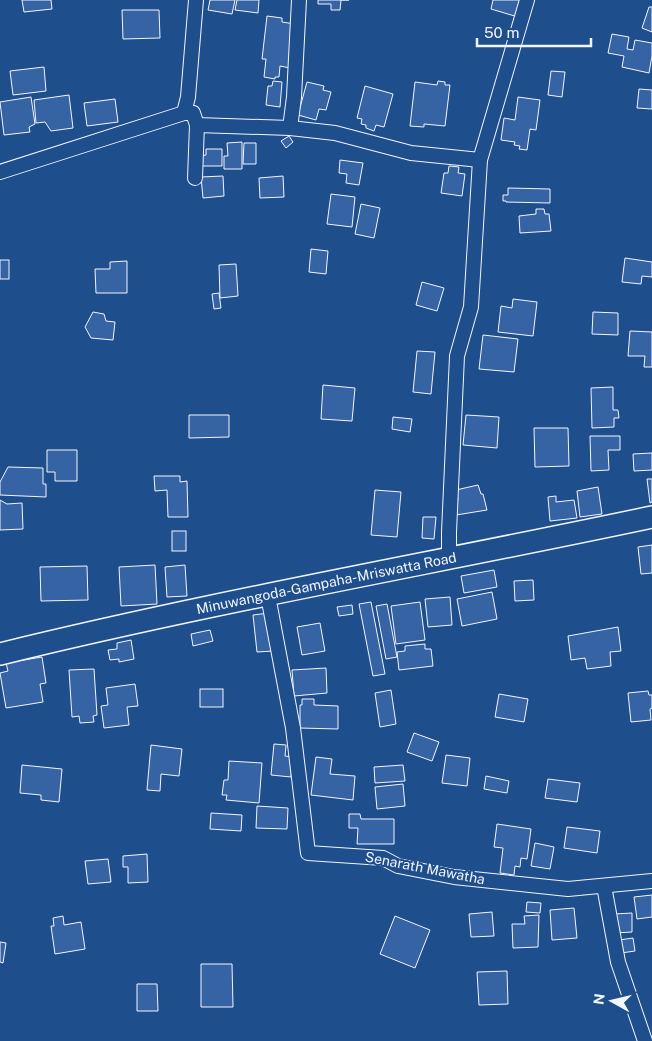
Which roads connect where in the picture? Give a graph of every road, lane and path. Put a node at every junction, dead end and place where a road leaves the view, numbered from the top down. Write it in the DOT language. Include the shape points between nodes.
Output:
graph roads {
  1 [pos="196,0"];
  2 [pos="299,0"];
  3 [pos="527,0"];
  4 [pos="184,112"];
  5 [pos="197,125"];
  6 [pos="290,128"];
  7 [pos="480,160"];
  8 [pos="0,172"];
  9 [pos="195,178"];
  10 [pos="652,517"];
  11 [pos="449,559"];
  12 [pos="268,596"];
  13 [pos="0,654"];
  14 [pos="652,881"];
  15 [pos="604,886"];
  16 [pos="646,1041"];
  1 -- 4 [label="street"];
  2 -- 6 [label="street"];
  3 -- 7 [label="street"];
  4 -- 5 [label="street" via="194,113"];
  4 -- 8 [label="street"];
  5 -- 6 [label="street"];
  5 -- 9 [label="street"];
  6 -- 7 [label="street" via="335,133 411,153"];
  7 -- 11 [label="street" via="471,306 457,356"];
  10 -- 11 [label="main road, Minuwangoda-Gampaha-Mriswatta Road"];
  11 -- 12 [label="main road, Minuwangoda-Gampaha-Mriswatta Road"];
  12 -- 13 [label="main road, Minuwangoda-Gampaha-Mriswatta Road" via="99,630"];
  12 -- 15 [label="street, Senarath Mawatha" via="293,728 308,853 383,858 398,866 454,877 568,889"];
  14 -- 15 [label="street, Senarath Mawatha"];
  15 -- 16 [label="street" via="618,962"];
}
